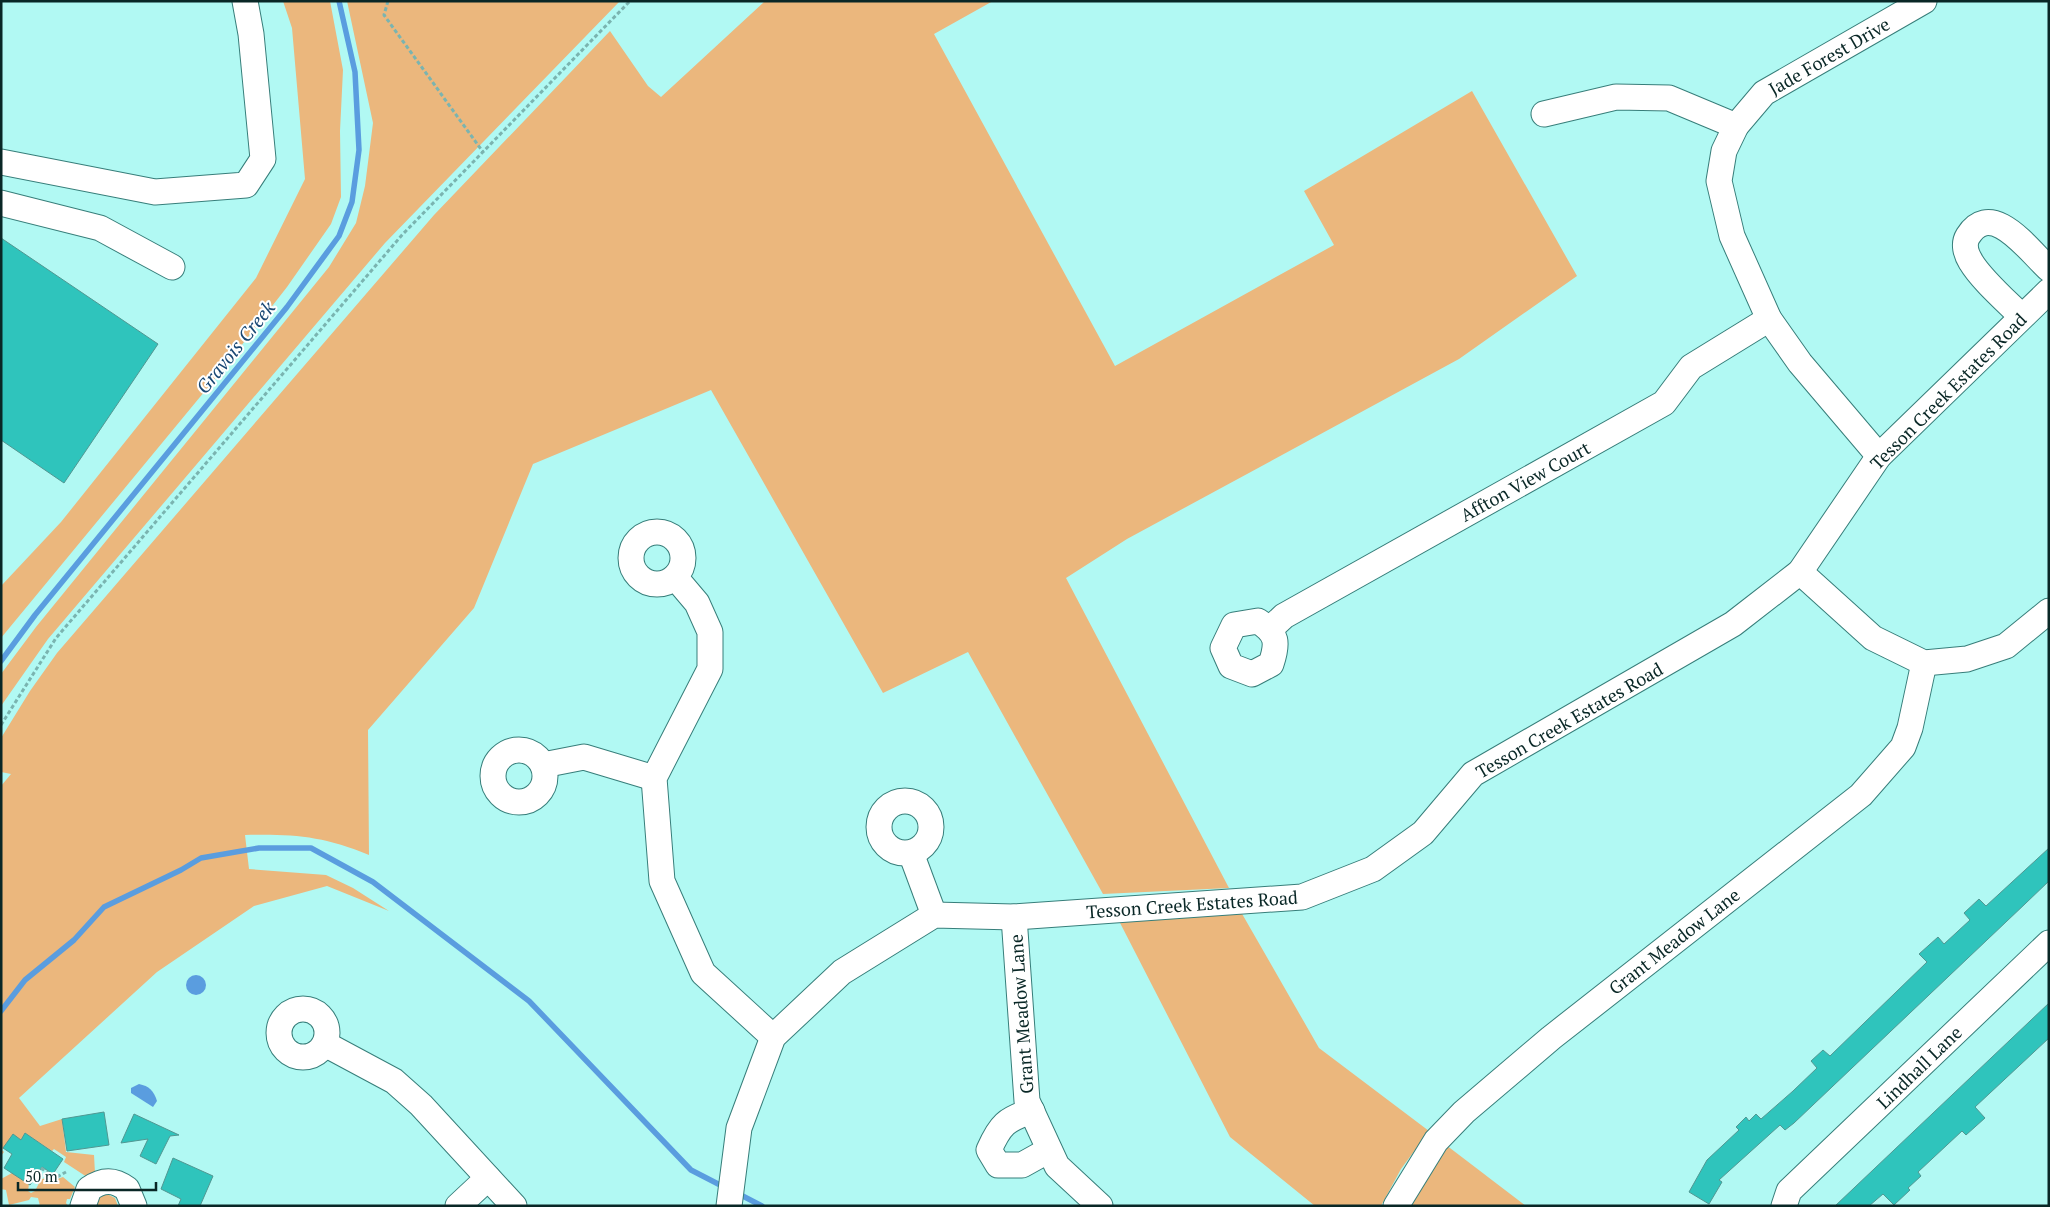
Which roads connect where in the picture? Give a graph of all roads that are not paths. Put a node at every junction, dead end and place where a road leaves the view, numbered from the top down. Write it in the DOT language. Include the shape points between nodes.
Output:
graph roads {
  1 [pos="245,1"];
  2 [pos="1924,1"];
  3 [pos="1544,114"];
  4 [pos="1736,126"];
  5 [pos="1,162"];
  6 [pos="1,203"];
  7 [pos="172,267"];
  8 [pos="2049,269"];
  9 [pos="2049,291"];
  10 [pos="2021,316"];
  11 [pos="1769,319"];
  12 [pos="1879,456"];
  13 [pos="1800,572"];
  14 [pos="675,577"];
  15 [pos="2049,611"];
  16 [pos="1270,629"];
  17 [pos="1924,663"];
  18 [pos="543,765"];
  19 [pos="654,778"];
  20 [pos="911,853"];
  21 [pos="934,916"];
  22 [pos="1014,917"];
  23 [pos="2049,943"];
  24 [pos="773,1037"];
  25 [pos="325,1044"];
  26 [pos="1032,1111"];
  27 [pos="1049,1150"];
  28 [pos="488,1178"];
  29 [pos="1786,1198"];
  30 [pos="83,1206"];
  31 [pos="134,1206"];
  32 [pos="458,1206"];
  33 [pos="514,1206"];
  34 [pos="729,1206"];
  35 [pos="1100,1206"];
  36 [pos="1396,1206"];
  1 -- 5 [label="street" via="263,159 246,185 155,192"];
  2 -- 4 [label="street, Jade Forest Drive" via="1764,93"];
  3 -- 4 [label="street" via="1616,97 1669,98"];
  4 -- 11 [label="street, Jade Forest Drive" via="1724,151 1719,181 1732,236"];
  6 -- 7 [label="street" via="100,228"];
  8 -- 10 [label="street" via="2002,225 1992,221 1973,229 1966,239 1965,250 1971,262"];
  9 -- 10 [label="street, Tesson Creek Estates Road"];
  10 -- 12 [label="street, Tesson Creek Estates Road"];
  11 -- 12 [label="street, Jade Forest Drive" via="1800,363"];
  11 -- 16 [label="street, Affton View Court" via="1691,368 1664,403 1284,616"];
  12 -- 13 [label="street, Tesson Creek Estates Road"];
  13 -- 17 [label="street" via="1874,638"];
  13 -- 22 [label="street, Tesson Creek Estates Road" via="1733,624 1473,774 1423,833 1373,869 1302,897"];
  14 -- 19 [label="street" via="697,603 710,632 710,669"];
  15 -- 17 [label="street" via="2006,646 1968,659"];
  17 -- 36 [label="street, Grant Meadow Lane" via="1903,747 1861,795 1551,1038 1464,1112 1436,1141"];
  18 -- 19 [label="street" via="584,757"];
  19 -- 24 [label="street" via="662,881 699,965 703,973"];
  20 -- 21 [label="street"];
  21 -- 22 [label="street, Tesson Creek Estates Road"];
  21 -- 24 [label="street" via="842,972"];
  22 -- 26 [label="street, Grant Meadow Lane" via="1028,1101"];
  23 -- 29 [label="street, Lindhall Lane"];
  24 -- 34 [label="street" via="739,1128"];
  25 -- 28 [label="street" via="394,1080 421,1104"];
  26 -- 27 [label="street, Grant Meadow Lane"];
  26 -- 27 [label="street" via="1011,1118 997,1131 989,1150 998,1165 1022,1165"];
  27 -- 35 [label="street, Grant Meadow Lane" via="1056,1166"];
  28 -- 32 [label="street"];
  28 -- 33 [label="street"];
  30 -- 31 [label="street" via="89,1189 104,1181 112,1181 127,1189"];
}
